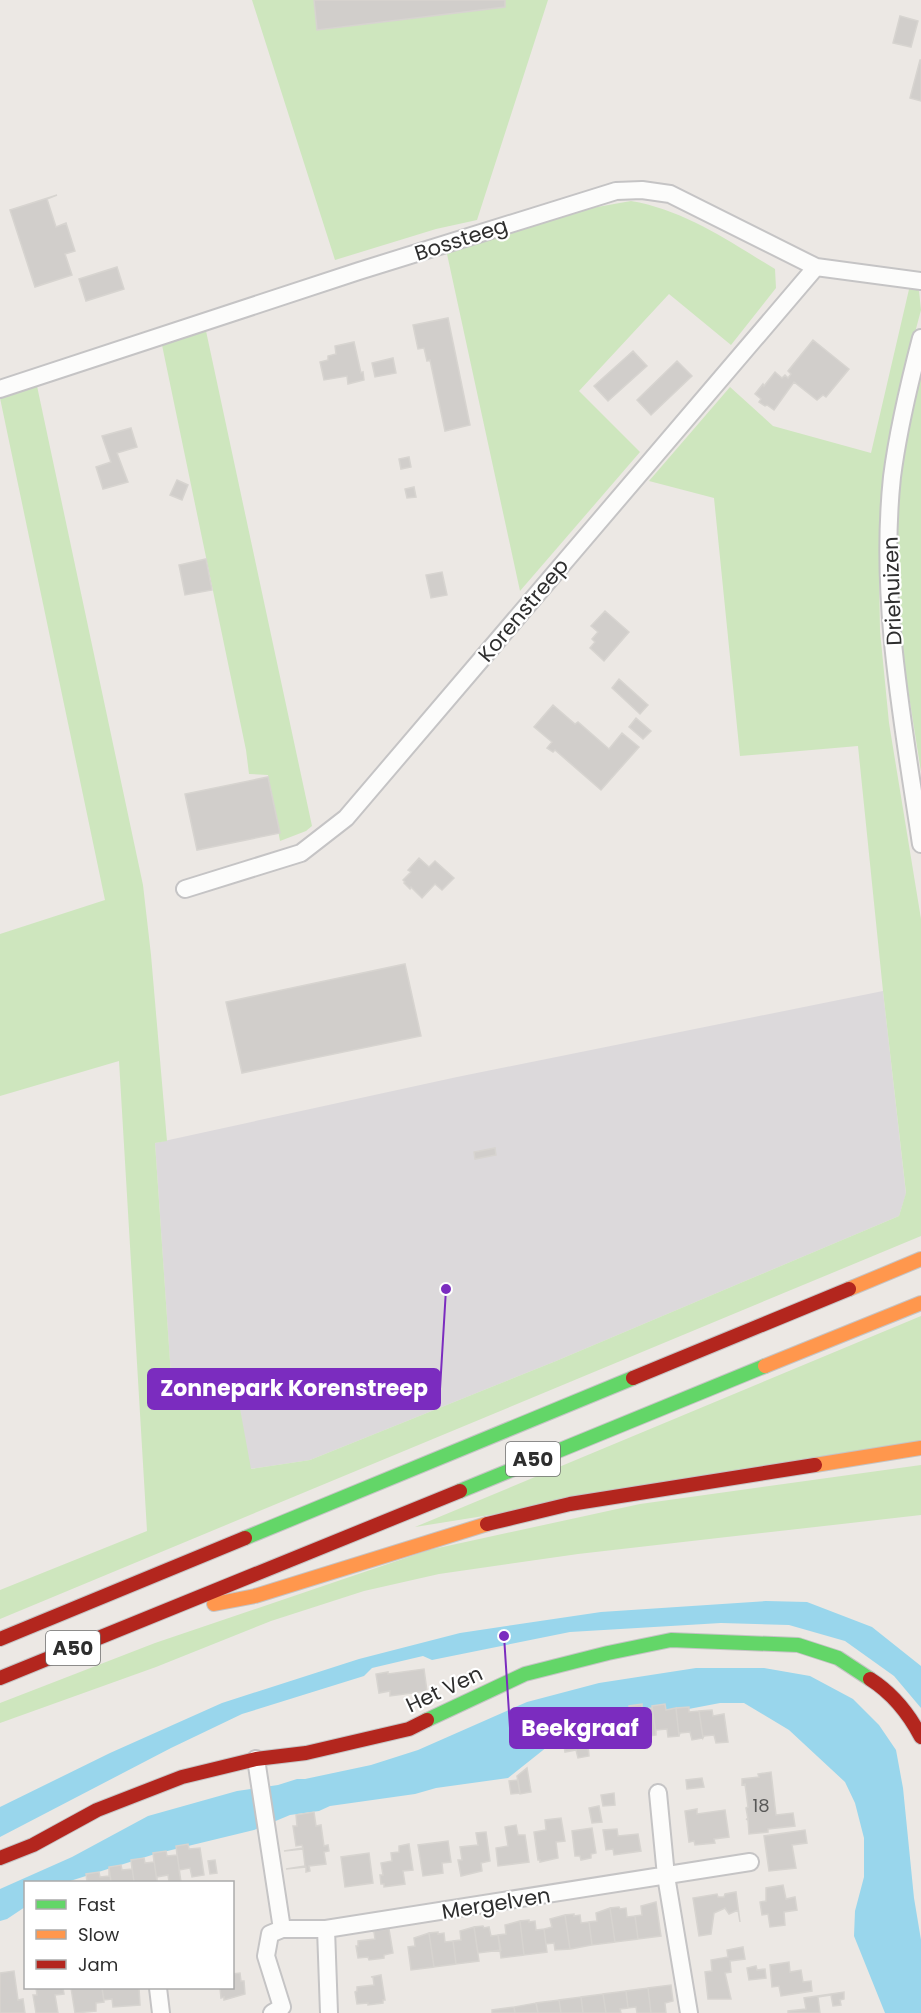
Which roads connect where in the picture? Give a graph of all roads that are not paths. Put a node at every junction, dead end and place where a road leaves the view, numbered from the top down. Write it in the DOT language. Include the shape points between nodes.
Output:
graph roads {
  1 [pos="816,267"];
  2 [pos="921,281"];
  3 [pos="921,339"];
  4 [pos="0,389"];
  5 [pos="921,844"];
  6 [pos="185,889"];
  7 [pos="921,1259"];
  8 [pos="921,1303"];
  9 [pos="921,1448"];
  10 [pos="146,1618"];
  11 [pos="0,1639"];
  12 [pos="0,1677"];
  13 [pos="921,1737"];
  14 [pos="256,1759"];
  15 [pos="658,1793"];
  16 [pos="0,1858"];
  17 [pos="750,1863"];
  18 [pos="666,1876"];
  19 [pos="282,1929"];
  20 [pos="326,1929"];
  21 [pos="158,1989"];
  22 [pos="161,2013"];
  23 [pos="272,2013"];
  24 [pos="329,2013"];
  25 [pos="689,2013"];
  1 -- 2 [label="street, Bossteeg"];
  1 -- 4 [label="street, Bossteeg" via="670,195 616,191"];
  1 -- 6 [label="street, Korenstreep" via="346,818 301,853"];
  3 -- 5 [label="street, Driehuizen" via="892,477 889,589 896,674"];
  7 -- 11 [label="main road, A50"];
  8 -- 10 [label="main road, A50"];
  9 -- 10 [label="main road, A50" via="570,1504 472,1528 255,1596"];
  10 -- 12 [label="main road, A50"];
  13 -- 14 [label="main road, Het Ven" via="912,1719 882,1687 838,1658 798,1645 671,1640 525,1674 409,1729 306,1753"];
  14 -- 16 [label="main road, Het Ven" via="182,1777 97,1810"];
  14 -- 19 [label="street"];
  15 -- 18 [label="street"];
  17 -- 18 [label="street, Mergelven"];
  18 -- 20 [label="street, Mergelven"];
  18 -- 25 [label="street"];
  19 -- 20 [label="street, Mergelven"];
  19 -- 23 [label="street" via="270,1934 266,1956 282,2007"];
  20 -- 24 [label="street"];
  21 -- 22 [label="street"];
}
